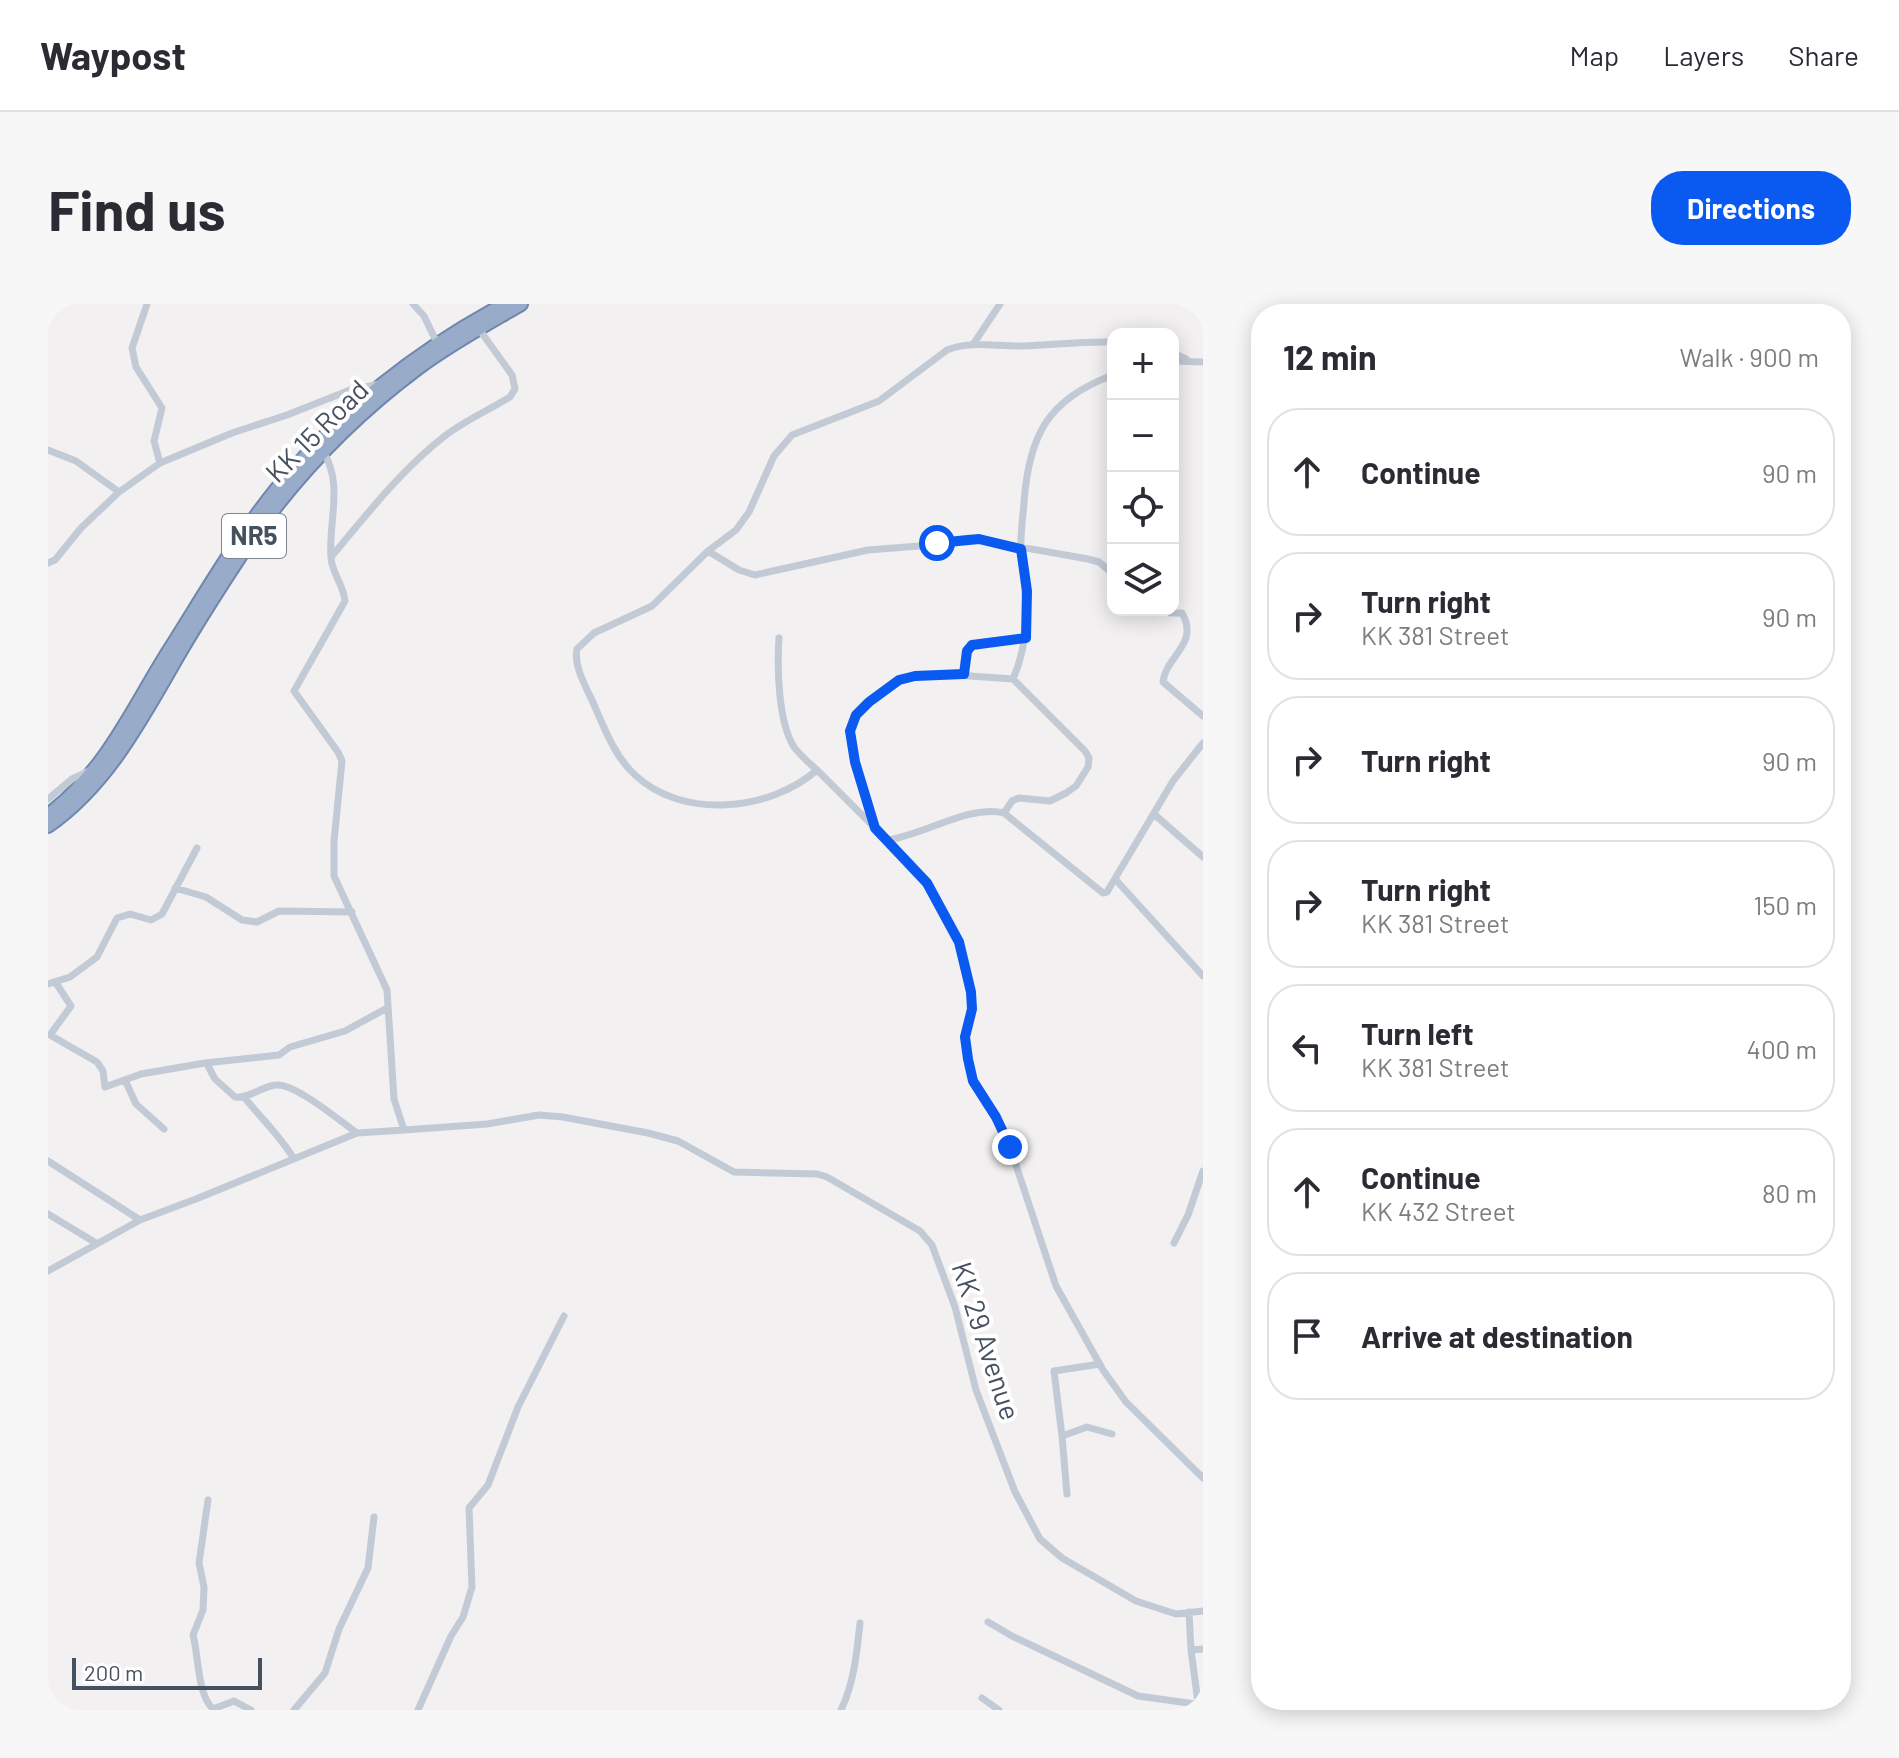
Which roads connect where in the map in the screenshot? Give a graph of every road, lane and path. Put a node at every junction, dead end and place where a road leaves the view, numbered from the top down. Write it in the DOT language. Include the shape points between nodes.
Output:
graph roads {
  1 [pos="147,304"];
  2 [pos="413,304"];
  3 [pos="505,304"];
  4 [pos="521,304"];
  5 [pos="1000,304"];
  6 [pos="476,325"];
  7 [pos="1107,342"];
  8 [pos="437,343"];
  9 [pos="974,343"];
  10 [pos="1179,356"];
  11 [pos="1179,361"];
  12 [pos="1191,361"];
  13 [pos="1203,362"];
  14 [pos="1107,378"];
  15 [pos="383,383"];
  16 [pos="48,450"];
  17 [pos="323,452"];
  18 [pos="160,463"];
  19 [pos="119,492"];
  20 [pos="1021,549"];
  21 [pos="708,551"];
  22 [pos="331,557"];
  23 [pos="48,563"];
  24 [pos="1107,569"];
  25 [pos="1179,613"];
  26 [pos="779,638"];
  27 [pos="1026,638"];
  28 [pos="964,674"];
  29 [pos="1013,679"];
  30 [pos="1203,716"];
  31 [pos="1203,743"];
  32 [pos="93,769"];
  33 [pos="817,770"];
  34 [pos="48,799"];
  35 [pos="1004,813"];
  36 [pos="48,815"];
  37 [pos="1155,815"];
  38 [pos="48,826"];
  39 [pos="875,828"];
  40 [pos="887,840"];
  41 [pos="197,848"];
  42 [pos="1203,857"];
  43 [pos="1116,880"];
  44 [pos="175,888"];
  45 [pos="352,912"];
  46 [pos="1203,976"];
  47 [pos="52,984"];
  48 [pos="387,1008"];
  49 [pos="207,1064"];
  50 [pos="125,1080"];
  51 [pos="244,1097"];
  52 [pos="164,1129"];
  53 [pos="404,1130"];
  54 [pos="357,1133"];
  55 [pos="294,1159"];
  56 [pos="48,1161"];
  57 [pos="1203,1171"];
  58 [pos="48,1214"];
  59 [pos="140,1220"];
  60 [pos="96,1243"];
  61 [pos="1174,1243"];
  62 [pos="49,1267"];
  63 [pos="564,1316"];
  64 [pos="1100,1364"];
  65 [pos="1112,1434"];
  66 [pos="1062,1436"];
  67 [pos="1203,1478"];
  68 [pos="1067,1494"];
  69 [pos="208,1500"];
  70 [pos="374,1517"];
  71 [pos="1203,1611"];
  72 [pos="1189,1612"];
  73 [pos="988,1622"];
  74 [pos="860,1623"];
  75 [pos="1203,1649"];
  76 [pos="1191,1650"];
  77 [pos="982,1698"];
  78 [pos="1200,1706"];
  79 [pos="251,1710"];
  80 [pos="294,1710"];
  81 [pos="418,1710"];
  82 [pos="841,1710"];
  83 [pos="999,1710"];
  1 -- 18 [label="street" via="132,348 136,367 162,408 154,441"];
  2 -- 8 [label="street"];
  3 -- 6 [label="highway, KK 15 Road / NR5"];
  4 -- 6 [label="highway, KK 15 Road / NR5"];
  5 -- 9 [label="street"];
  6 -- 8 [label="highway, KK 15 Road / NR5"];
  6 -- 17 [label="highway, KK 15 Road / NR5" via="376,402"];
  6 -- 22 [label="street" via="512,375 515,389 510,397 448,433 424,454"];
  7 -- 9 [label="street"];
  8 -- 15 [label="highway, KK 15 Road / NR5"];
  9 -- 21 [label="street" via="947,350 866,408 792,435 774,456 745,520"];
  10 -- 12 [label="street"];
  11 -- 12 [label="street"];
  12 -- 13 [label="street"];
  14 -- 20 [label="street" via="1061,403 1043,427 1026,471"];
  15 -- 18 [label="street" via="350,390"];
  15 -- 32 [label="highway, KK 15 Road / NR5" via="311,450 244,533"];
  16 -- 19 [label="street" via="76,461"];
  17 -- 22 [label="street" via="332,470"];
  17 -- 38 [label="highway, KK 15 Road / NR5" via="239,558 119,753 86,793"];
  18 -- 19 [label="street"];
  19 -- 23 [label="street"];
  20 -- 21 [label="street" via="969,538 868,550 755,575"];
  20 -- 24 [label="street" via="1088,559"];
  20 -- 27 [label="street"];
  21 -- 33 [label="street" via="652,606 584,640 577,649 600,719 633,774 673,798 704,804 748,802 788,790"];
  22 -- 45 [label="street" via="345,601 294,691 342,761 333,870"];
  25 -- 30 [label="street" via="1187,628 1180,653 1163,680"];
  26 -- 33 [label="street" via="787,730 795,748"];
  27 -- 28 [label="street" via="972,645"];
  27 -- 29 [label="street"];
  28 -- 29 [label="street"];
  28 -- 39 [label="street" via="899,680 869,702 852,723 851,746"];
  29 -- 35 [label="street" via="1089,758 1076,786 1066,793 1050,801 1019,798"];
  31 -- 37 [label="street"];
  32 -- 34 [label="street"];
  32 -- 36 [label="highway, KK 15 Road / NR5"];
  33 -- 39 [label="street"];
  35 -- 40 [label="street" via="976,813"];
  35 -- 43 [label="street" via="1099,890 1107,892"];
  37 -- 42 [label="street"];
  37 -- 43 [label="street"];
  39 -- 40 [label="street"];
  40 -- 64 [label="street" via="927,883 959,942 971,992 965,1037 973,1081 1010,1147 1056,1286"];
  41 -- 44 [label="street"];
  43 -- 46 [label="street"];
  44 -- 45 [label="street" via="206,897 242,920 261,922 279,911"];
  44 -- 47 [label="street" via="155,920 130,914 117,918 97,957"];
  45 -- 48 [label="street" via="387,990"];
  47 -- 50 [label="street" via="71,1006 50,1035 97,1062 105,1087"];
  48 -- 49 [label="street" via="345,1031 279,1055"];
  48 -- 53 [label="street" via="394,1099"];
  49 -- 50 [label="street"];
  49 -- 51 [label="street" via="235,1097"];
  50 -- 52 [label="street" via="136,1104"];
  51 -- 54 [label="street" via="275,1085 290,1087"];
  51 -- 55 [label="street"];
  53 -- 54 [label="street, KK 29 Avenue"];
  53 -- 72 [label="street, KK 29 Avenue" via="539,1115 634,1130 678,1141 734,1172 827,1177 920,1231 932,1245 955,1307 976,1390 1015,1492 1040,1539 1127,1597 1176,1614"];
  54 -- 55 [label="street, KK 29 Avenue"];
  55 -- 59 [label="street, KK 29 Avenue"];
  56 -- 59 [label="street"];
  57 -- 61 [label="street"];
  58 -- 60 [label="street"];
  59 -- 60 [label="street, KK 29 Avenue"];
  60 -- 62 [label="street, KK 29 Avenue"];
  63 -- 81 [label="street" via="518,1407 488,1485 469,1508 472,1587"];
  64 -- 66 [label="street" via="1054,1371"];
  64 -- 67 [label="street" via="1126,1402"];
  65 -- 66 [label="street" via="1087,1427"];
  66 -- 68 [label="street"];
  69 -- 79 [label="street" via="199,1563 203,1610 193,1635 202,1688 213,1709 234,1701"];
  70 -- 80 [label="street" via="368,1568 325,1673"];
  71 -- 72 [label="street, KK 29 Avenue"];
  72 -- 76 [label="street"];
  73 -- 78 [label="street" via="1138,1696"];
  74 -- 82 [label="street"];
  75 -- 76 [label="street"];
  76 -- 78 [label="street"];
  77 -- 83 [label="street"];
}
